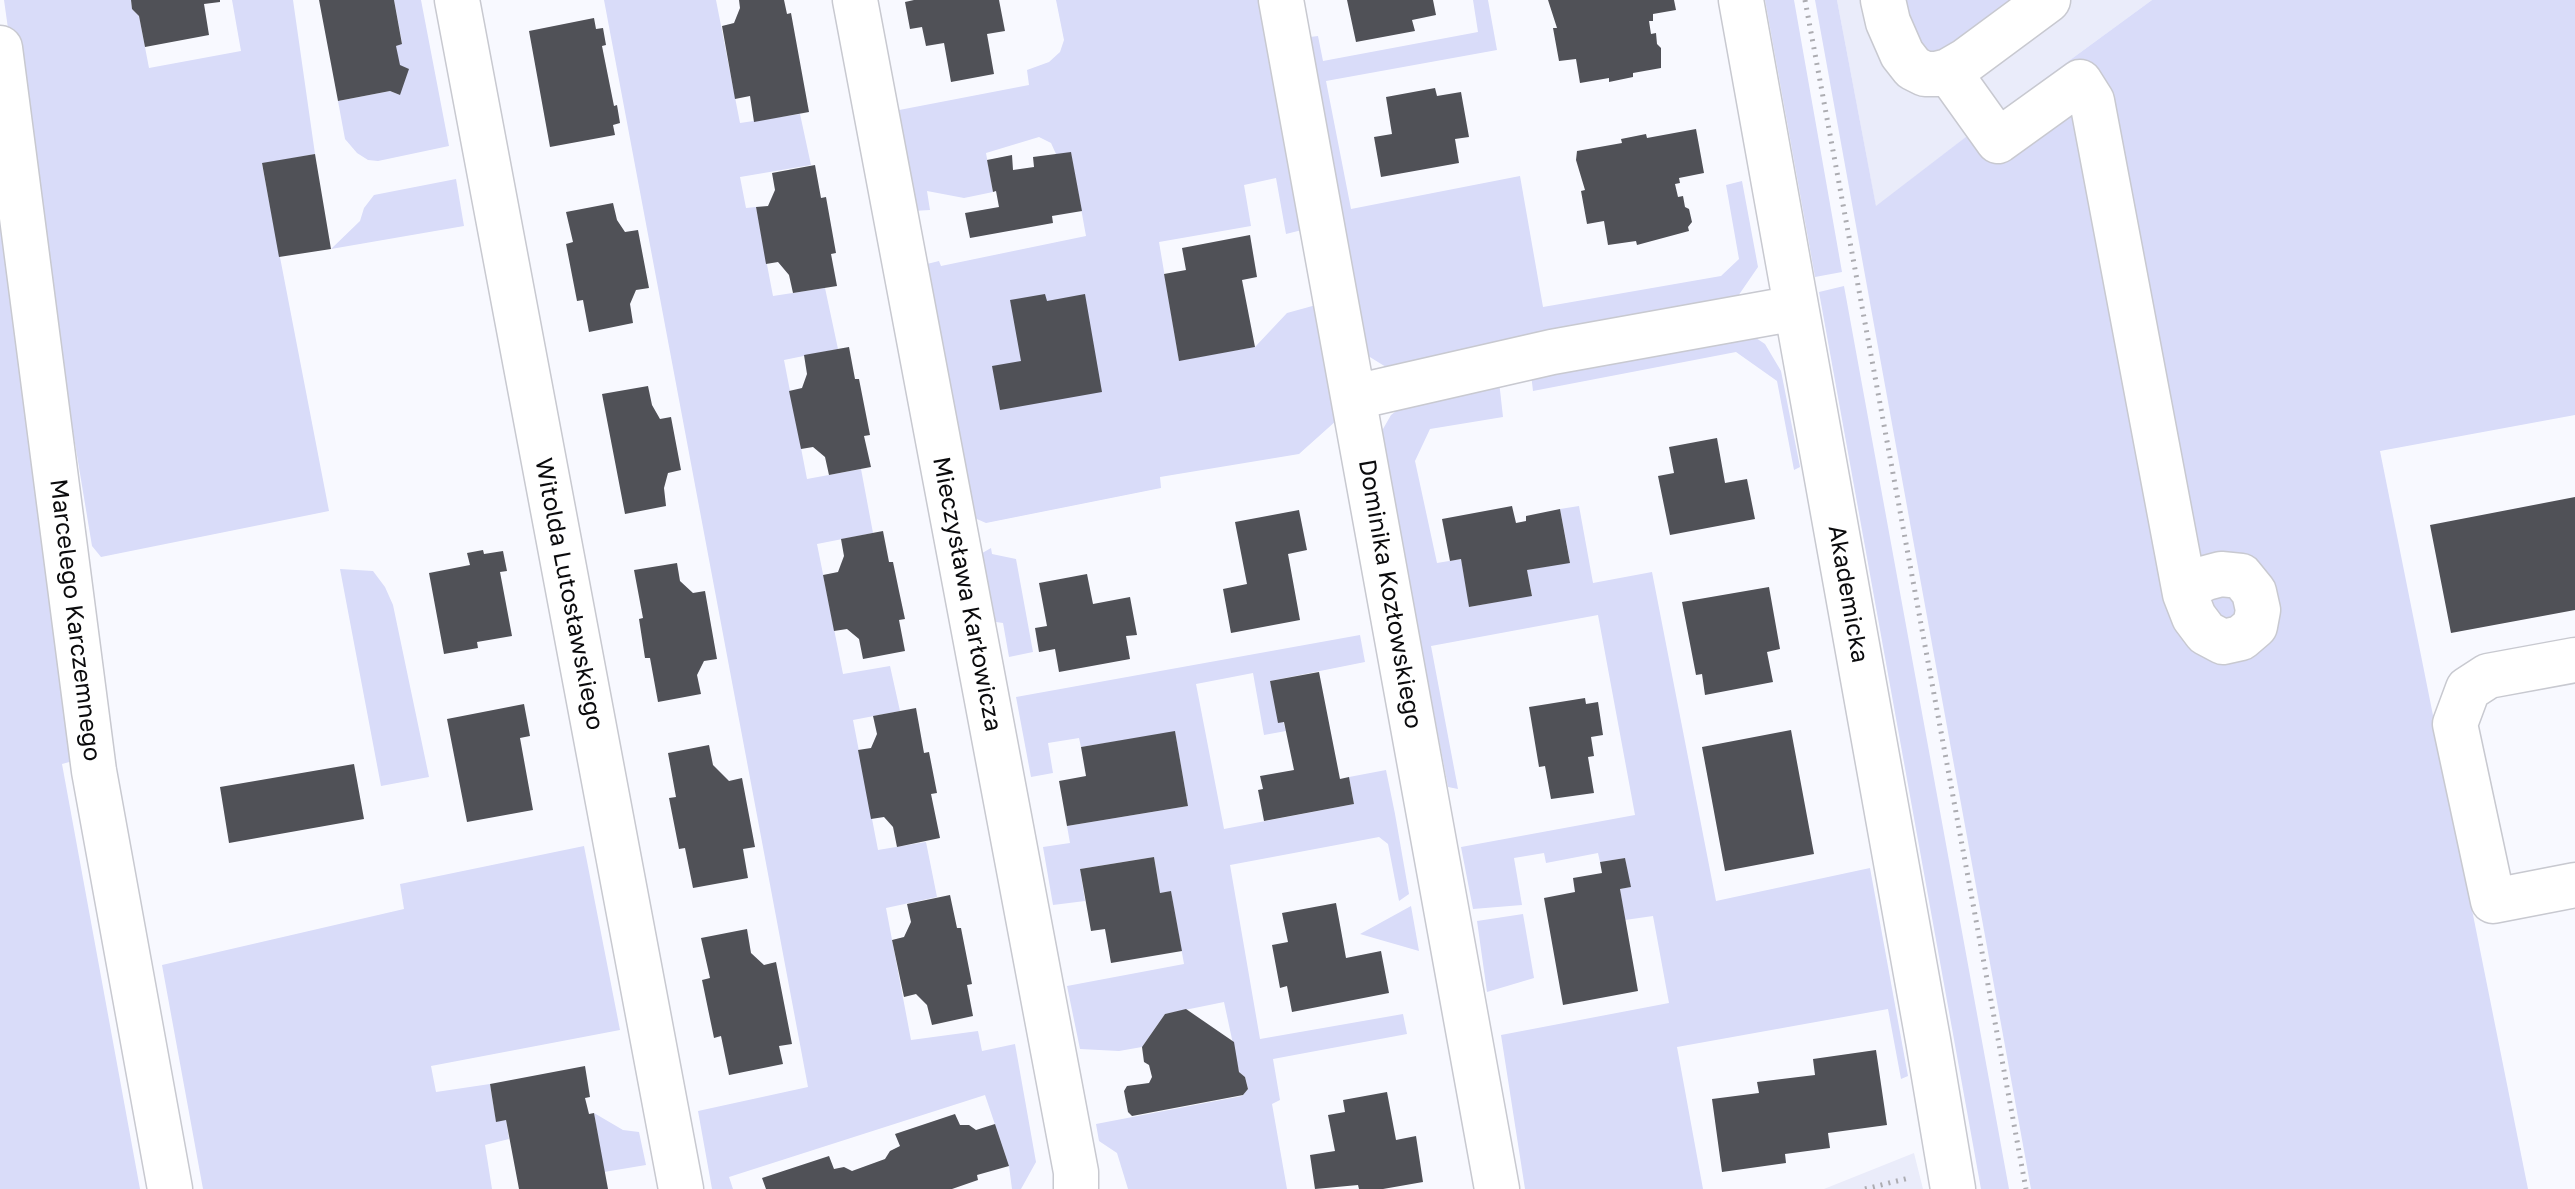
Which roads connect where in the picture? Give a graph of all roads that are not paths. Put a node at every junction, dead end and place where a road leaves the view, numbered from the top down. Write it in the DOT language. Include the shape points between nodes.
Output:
graph roads {
  1 [pos="457,0"];
  2 [pos="855,0"];
  3 [pos="1281,0"];
  4 [pos="1741,0"];
  5 [pos="1883,0"];
  6 [pos="2048,0"];
  7 [pos="0,48"];
  8 [pos="1948,71"];
  9 [pos="1796,308"];
  10 [pos="1355,397"];
  11 [pos="2185,594"];
  12 [pos="2575,660"];
  13 [pos="2575,885"];
  14 [pos="170,1189"];
  15 [pos="681,1189"];
  16 [pos="1076,1189"];
  17 [pos="1497,1189"];
  18 [pos="1953,1189"];
  1 -- 15 [label="street, Witolda Lutosławskiego"];
  2 -- 16 [label="street, Mieczysława Karłowicza"];
  3 -- 10 [label="street, Dominika Kozłowskiego"];
  4 -- 9 [label="street, Akademicka"];
  5 -- 8 [label="street" via="1893,35 1913,68 1925,74"];
  6 -- 8 [label="street"];
  7 -- 14 [label="street, Marcelego Karczemnego" via="94,771"];
  8 -- 11 [label="street" via="1998,141 2080,82 2092,101"];
  9 -- 10 [label="street" via="1552,352"];
  9 -- 18 [label="street, Akademicka"];
  10 -- 17 [label="street, Dominika Kozłowskiego"];
  12 -- 13 [label="street" via="2488,676 2468,689 2455,724 2493,901"];
}
